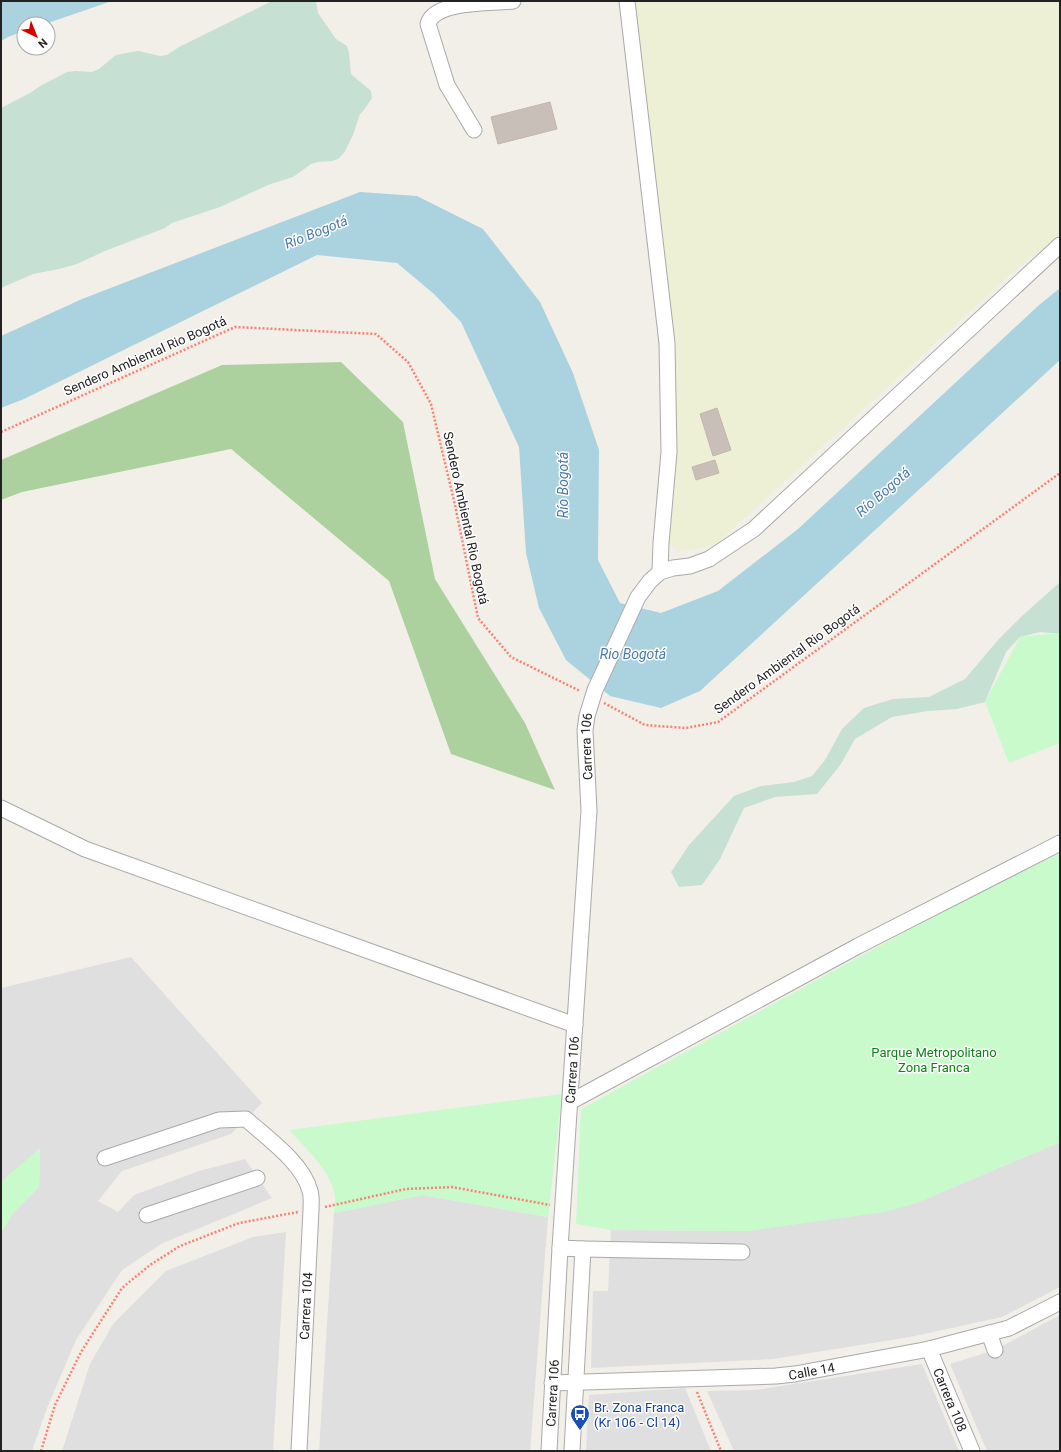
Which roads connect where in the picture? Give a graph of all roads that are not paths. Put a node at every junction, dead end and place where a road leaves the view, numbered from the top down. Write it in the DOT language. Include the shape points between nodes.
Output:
graph roads {
  1 [pos="513,1"];
  2 [pos="627,1"];
  3 [pos="474,130"];
  4 [pos="1060,245"];
  5 [pos="660,572"];
  6 [pos="1,808"];
  7 [pos="1060,843"];
  8 [pos="575,1026"];
  9 [pos="570,1102"];
  10 [pos="105,1158"];
  11 [pos="257,1178"];
  12 [pos="148,1215"];
  13 [pos="560,1248"];
  14 [pos="583,1248"];
  15 [pos="742,1252"];
  16 [pos="1060,1302"];
  17 [pos="989,1333"];
  18 [pos="929,1349"];
  19 [pos="995,1350"];
  20 [pos="576,1382"];
  21 [pos="552,1383"];
  22 [pos="299,1451"];
  23 [pos="549,1451"];
  24 [pos="572,1451"];
  25 [pos="972,1451"];
  1 -- 3 [label="street" via="448,5 429,19 428,24 447,85"];
  2 -- 5 [label="street" via="667,343 669,452"];
  4 -- 5 [label="street" via="754,529 709,559"];
  5 -- 8 [label="street, Carrera 106" via="638,597 593,693 585,730 588,811"];
  6 -- 8 [label="street" via="85,849"];
  7 -- 9 [label="street" via="858,946"];
  8 -- 9 [label="street, Carrera 106"];
  9 -- 13 [label="street, Carrera 106"];
  10 -- 22 [label="street, Carrera 104" via="219,1120 246,1119 296,1164 310,1192 311,1210"];
  11 -- 12 [label="street"];
  13 -- 14 [label="street"];
  13 -- 21 [label="street, Carrera 106"];
  14 -- 15 [label="street"];
  14 -- 20 [label="street, Carrera 106"];
  16 -- 17 [label="street, Calle 14" via="1009,1328"];
  17 -- 18 [label="street, Calle 14"];
  17 -- 19 [label="street"];
  18 -- 20 [label="street, Calle 14" via="776,1376"];
  18 -- 25 [label="street, Carrera 108"];
  20 -- 21 [label="street, Calle 14"];
  20 -- 24 [label="street, Carrera 106"];
  21 -- 23 [label="street, Carrera 106"];
}
